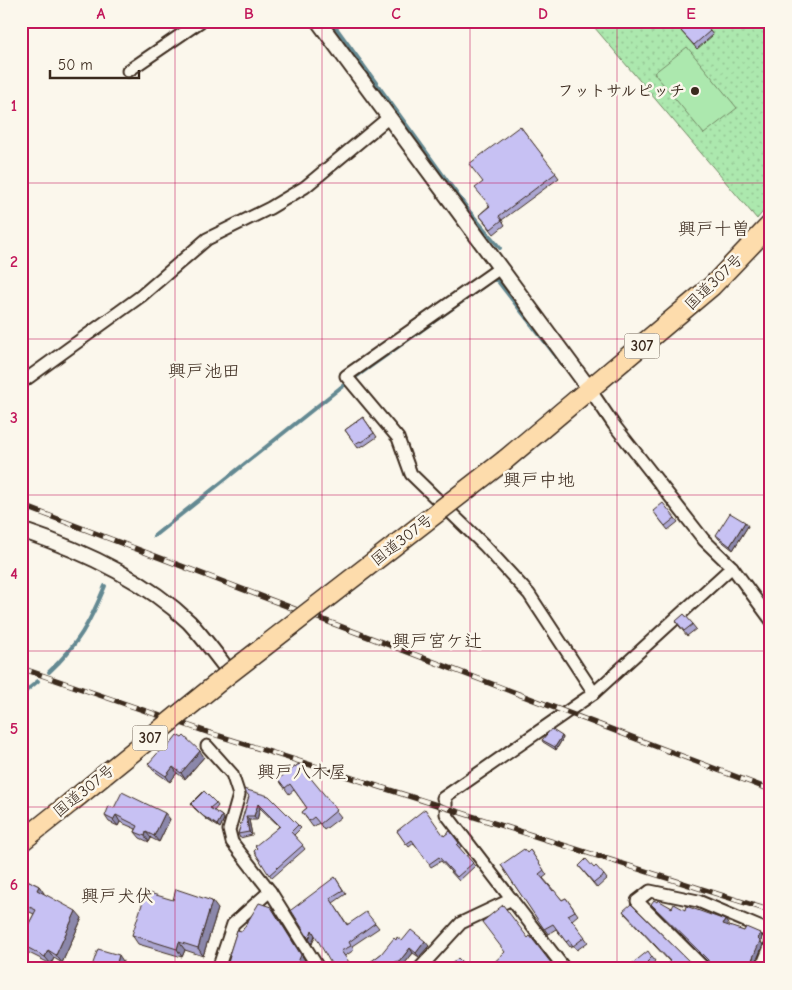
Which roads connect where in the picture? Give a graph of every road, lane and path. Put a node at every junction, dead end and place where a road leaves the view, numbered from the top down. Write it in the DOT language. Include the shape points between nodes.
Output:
graph roads {
  1 [pos="201,21"];
  2 [pos="318,21"];
  3 [pos="128,71"];
  4 [pos="388,118"];
  5 [pos="771,224"];
  6 [pos="500,268"];
  7 [pos="21,383"];
  8 [pos="591,391"];
  9 [pos="25,531"];
  10 [pos="732,566"];
  11 [pos="771,620"];
  12 [pos="230,673"];
  13 [pos="594,693"];
  14 [pos="206,746"];
  15 [pos="21,842"];
  16 [pos="270,891"];
  17 [pos="512,899"];
  18 [pos="771,932"];
  19 [pos="771,944"];
  20 [pos="218,969"];
  21 [pos="319,969"];
  22 [pos="419,969"];
  23 [pos="565,969"];
  24 [pos="705,969"];
  25 [pos="761,969"];
  1 -- 3 [label="street"];
  2 -- 4 [label="street"];
  4 -- 6 [label="street"];
  4 -- 7 [label="street" via="305,187 207,239 141,296"];
  5 -- 8 [label="highway, 国道307号 / 307" via="712,286"];
  6 -- 8 [label="street"];
  6 -- 13 [label="street" via="346,376 398,438 411,474 529,594"];
  8 -- 10 [label="street" via="704,540"];
  8 -- 12 [label="highway, 国道307号 / 307, bridge"];
  9 -- 12 [label="street" via="97,560 152,594 189,622"];
  10 -- 11 [label="street"];
  10 -- 13 [label="street"];
  12 -- 15 [label="highway, 国道307号 / 307, bridge"];
  13 -- 17 [label="street" via="443,798 446,814"];
  14 -- 16 [label="street" via="232,774 239,795 229,830 232,842"];
  16 -- 20 [label="street" via="233,924"];
  16 -- 21 [label="street"];
  17 -- 22 [label="street" via="461,923"];
  17 -- 23 [label="street"];
  18 -- 24 [label="street" via="689,899 650,891 637,902"];
  19 -- 25 [label="street"];
}
